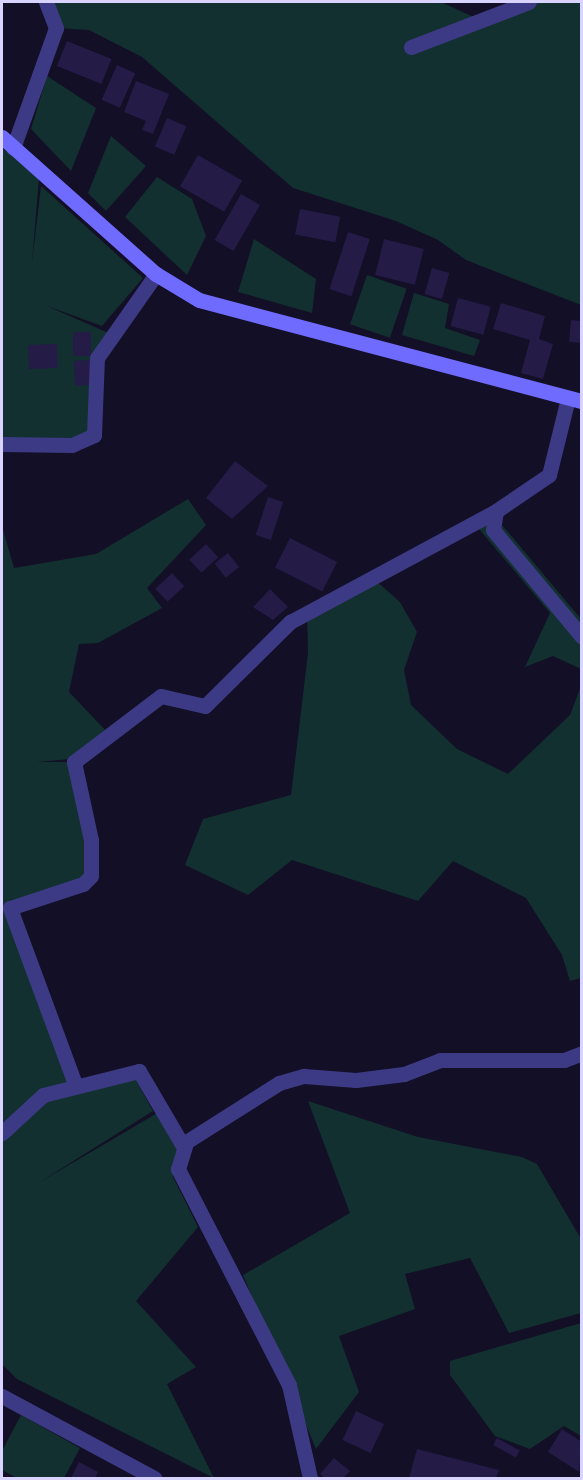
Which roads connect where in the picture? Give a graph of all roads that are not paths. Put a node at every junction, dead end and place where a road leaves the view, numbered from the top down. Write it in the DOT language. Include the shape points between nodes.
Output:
graph roads {
  1 [pos="46,2"];
  2 [pos="529,2"];
  3 [pos="411,47"];
  4 [pos="2,137"];
  5 [pos="14,148"];
  6 [pos="156,274"];
  7 [pos="575,400"];
  8 [pos="2,444"];
  9 [pos="496,511"];
  10 [pos="582,637"];
  11 [pos="582,1053"];
  12 [pos="75,1084"];
  13 [pos="2,1133"];
  14 [pos="183,1146"];
  15 [pos="2,1396"];
  16 [pos="154,1479"];
  17 [pos="310,1479"];
  1 -- 5 [label="street" via="56,28"];
  2 -- 3 [label="street"];
  4 -- 5 [label="street"];
  5 -- 6 [label="street"];
  6 -- 7 [label="street" via="211,305"];
  6 -- 8 [label="street" via="97,358 94,435 72,445"];
  7 -- 9 [label="street" via="549,475"];
  9 -- 10 [label="street" via="493,531"];
  9 -- 12 [label="street" via="290,622 205,706 161,696 74,762 91,840 91,876 83,884 10,908"];
  11 -- 14 [label="street" via="564,1060 440,1059 404,1074 356,1080 304,1076 279,1083"];
  12 -- 13 [label="street" via="44,1095"];
  12 -- 14 [label="street" via="139,1071"];
  14 -- 17 [label="street" via="178,1169 289,1385"];
  15 -- 16 [label="street"];
}
